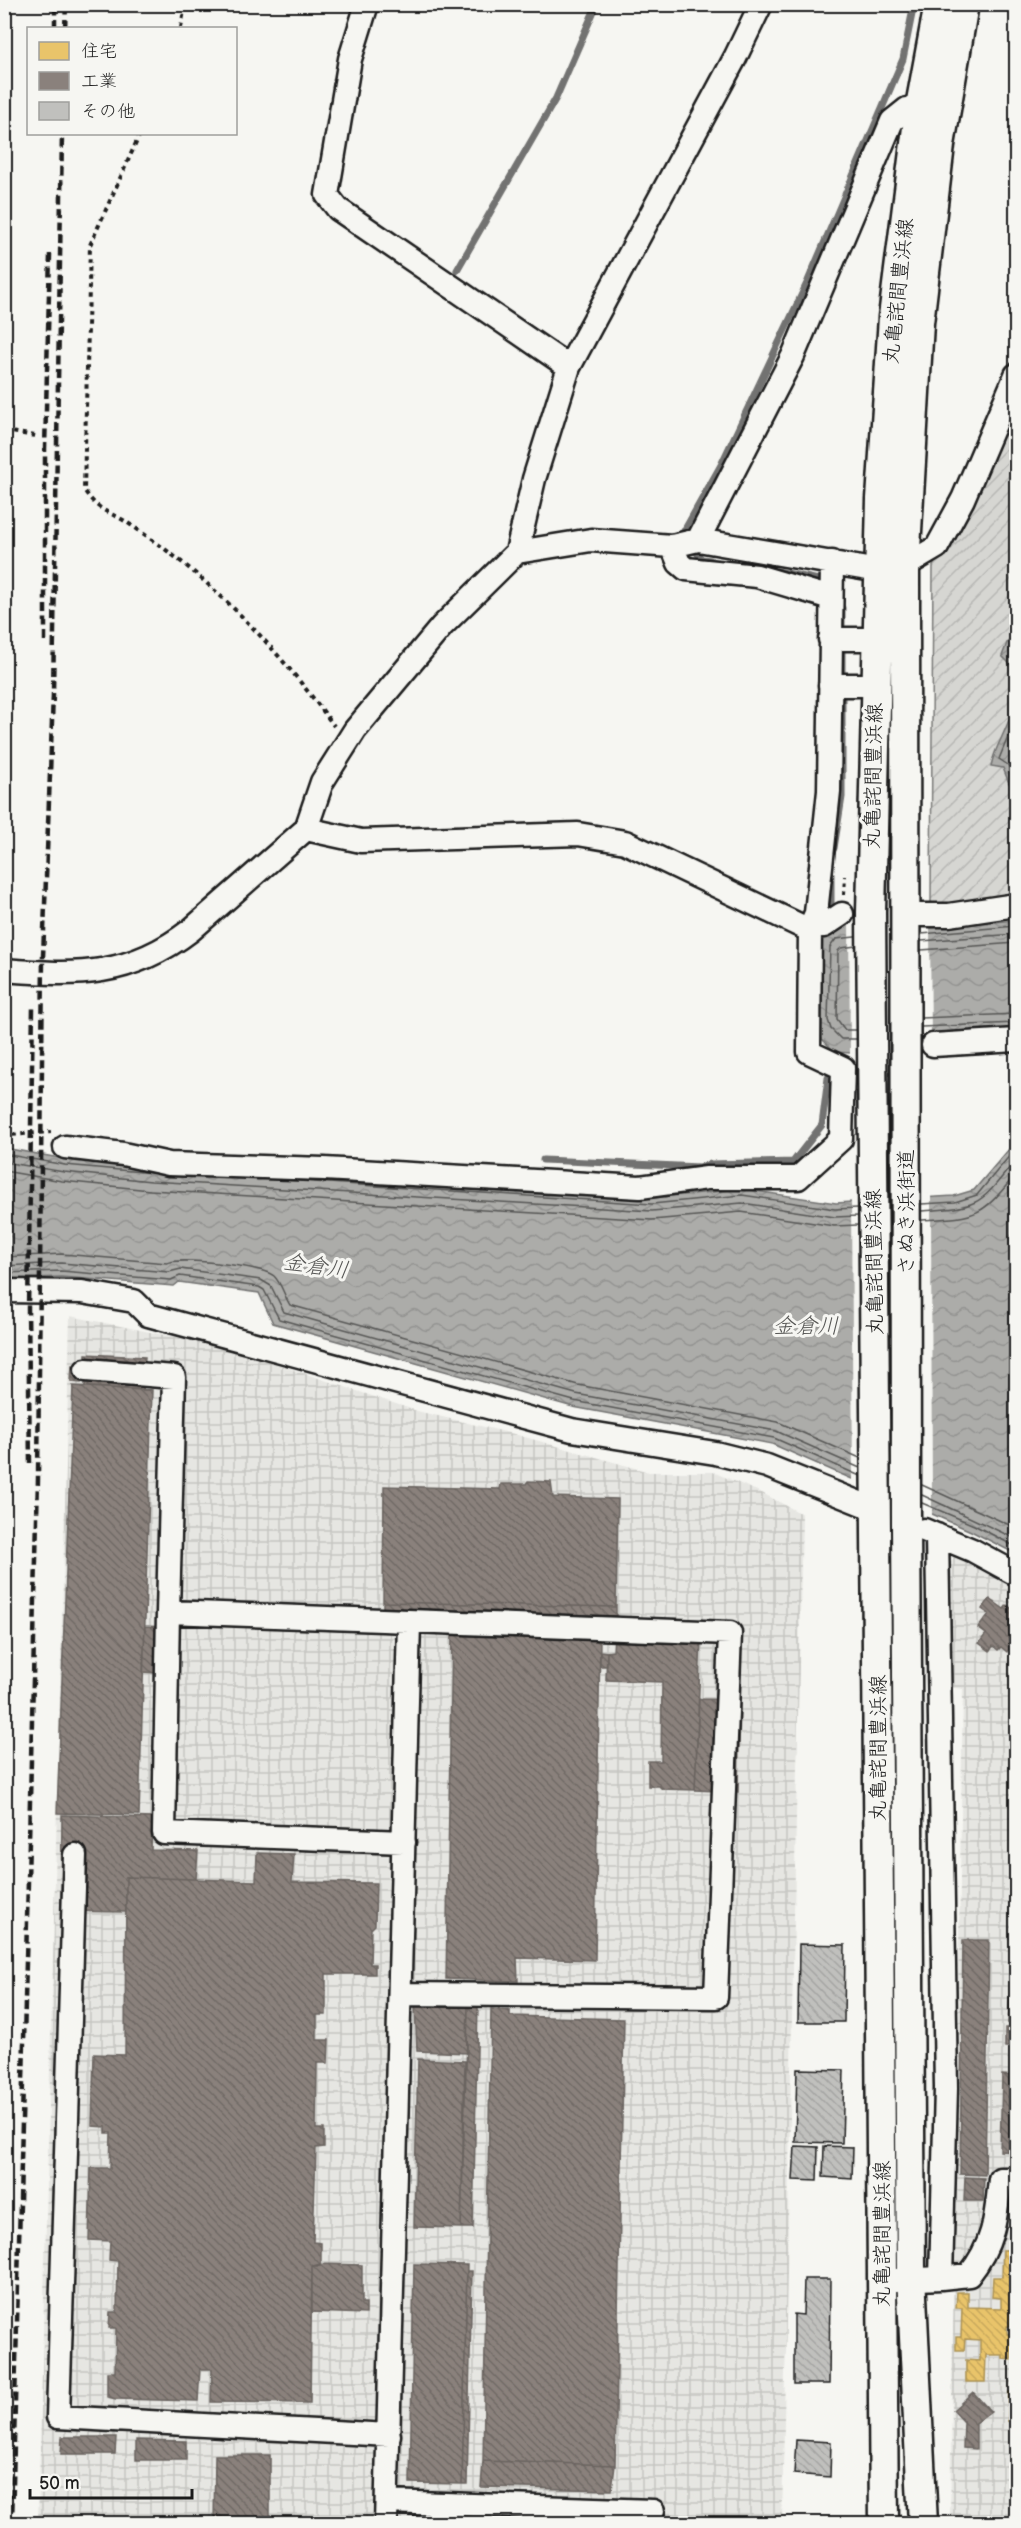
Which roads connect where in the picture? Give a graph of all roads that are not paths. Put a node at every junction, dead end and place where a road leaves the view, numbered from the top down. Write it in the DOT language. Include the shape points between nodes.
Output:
graph roads {
  1 [pos="367,4"];
  2 [pos="761,4"];
  3 [pos="939,4"];
  4 [pos="964,4"];
  5 [pos="932,116"];
  6 [pos="569,367"];
  7 [pos="1017,375"];
  8 [pos="687,542"];
  9 [pos="517,552"];
  10 [pos="892,569"];
  11 [pos="832,582"];
  12 [pos="849,639"];
  13 [pos="848,684"];
  14 [pos="306,828"];
  15 [pos="1017,905"];
  16 [pos="904,915"];
  17 [pos="828,922"];
  18 [pos="4,970"];
  19 [pos="1017,1040"];
  20 [pos="933,1045"];
  21 [pos="65,1147"];
  22 [pos="4,1291"];
  23 [pos="86,1370"];
  24 [pos="876,1502"];
  25 [pos="907,1516"];
  26 [pos="937,1535"];
  27 [pos="1017,1574"];
  28 [pos="168,1612"];
  29 [pos="409,1622"];
  30 [pos="404,1842"];
  31 [pos="75,1855"];
  32 [pos="400,1994"];
  33 [pos="1017,2179"];
  34 [pos="941,2278"];
  35 [pos="912,2279"];
  36 [pos="882,2280"];
  37 [pos="389,2435"];
  38 [pos="652,2511"];
  39 [pos="386,2513"];
  40 [pos="884,2523"];
  41 [pos="923,2523"];
  1 -- 6 [label="street" via="350,58 327,195 338,209"];
  2 -- 6 [label="street"];
  3 -- 5 [label="main road, 丸亀詫間豊浜線"];
  4 -- 5 [label="main road, 丸亀詫間豊浜線"];
  5 -- 8 [label="street" via="907,109 892,121 793,356"];
  5 -- 10 [label="main road, 丸亀詫間豊浜線" via="893,317 881,499"];
  6 -- 9 [label="street" via="534,479"];
  7 -- 10 [label="street" via="963,499 937,547"];
  8 -- 9 [label="street" via="591,540"];
  8 -- 11 [label="street"];
  8 -- 11 [label="street" via="679,563 686,569"];
  9 -- 14 [label="street" via="442,627 347,744 322,782"];
  10 -- 11 [label="street"];
  10 -- 12 [label="main road, 丸亀詫間豊浜線"];
  10 -- 16 [label="main road, 丸亀詫間豊浜線"];
  11 -- 12 [label="street"];
  12 -- 13 [label="main road, 丸亀詫間豊浜線"];
  12 -- 13 [label="street"];
  13 -- 17 [label="street" via="829,791 816,913"];
  13 -- 24 [label="main road, 丸亀詫間豊浜線" via="871,912"];
  14 -- 17 [label="street" via="361,840 578,834 625,842 759,901 803,927"];
  14 -- 18 [label="street" via="191,930 142,959 92,974"];
  15 -- 16 [label="street" via="950,915"];
  16 -- 25 [label="main road, さぬき浜街道"];
  17 -- 21 [label="street" via="809,1052 843,1068 841,1139 798,1178 707,1178 639,1187 170,1164"];
  19 -- 20 [label="street"];
  22 -- 24 [label="street" via="82,1292 134,1301 148,1315 572,1430 715,1453"];
  23 -- 28 [label="street" via="174,1377"];
  24 -- 36 [label="main road, 丸亀詫間豊浜線"];
  25 -- 26 [label="street"];
  25 -- 35 [label="main road, 丸亀詫間豊浜線"];
  26 -- 27 [label="street"];
  26 -- 34 [label="street" via="946,2088"];
  28 -- 29 [label="street"];
  28 -- 30 [label="street" via="164,1833"];
  29 -- 30 [label="street"];
  29 -- 32 [label="street" via="730,1633 716,1997"];
  30 -- 32 [label="street"];
  31 -- 37 [label="street" via="58,2417"];
  32 -- 37 [label="street"];
  33 -- 34 [label="street" via="1000,2179 996,2219 983,2257 969,2275"];
  34 -- 35 [label="street"];
  35 -- 36 [label="street"];
  35 -- 41 [label="main road, 丸亀詫間豊浜線"];
  36 -- 40 [label="main road, 丸亀詫間豊浜線"];
  37 -- 39 [label="street"];
  38 -- 39 [label="street"];
}
